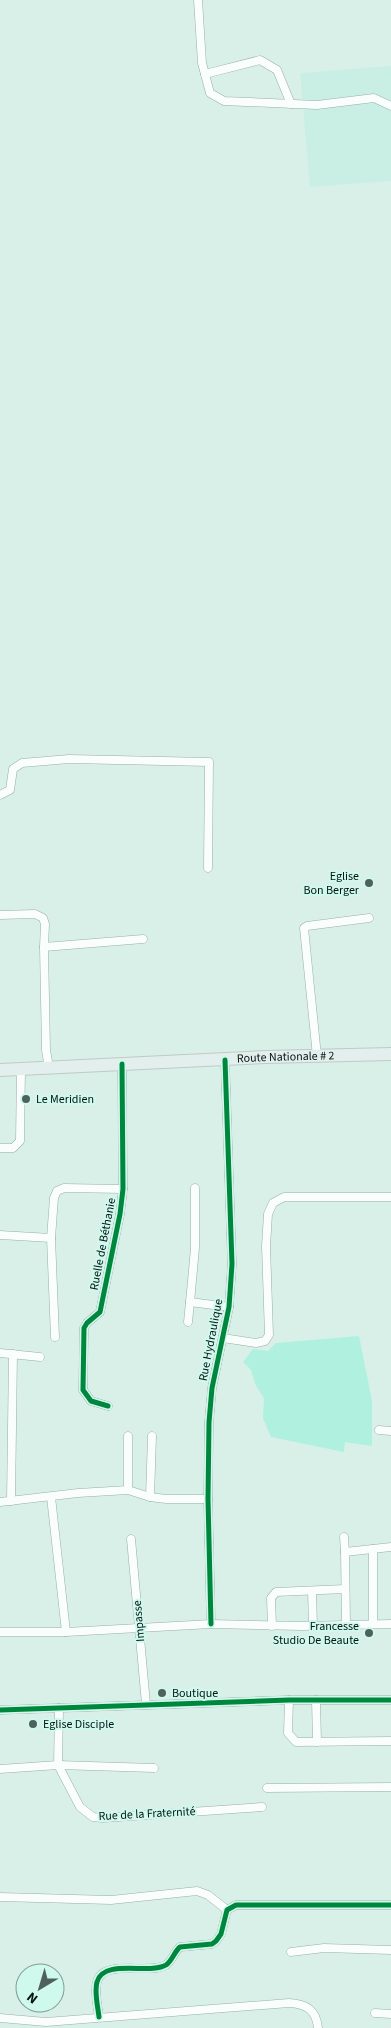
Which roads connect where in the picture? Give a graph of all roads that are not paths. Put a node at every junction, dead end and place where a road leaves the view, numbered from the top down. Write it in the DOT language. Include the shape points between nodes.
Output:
graph roads {
  1 [pos="198,0"];
  2 [pos="205,74"];
  3 [pos="292,104"];
  4 [pos="391,106"];
  5 [pos="0,795"];
  6 [pos="208,868"];
  7 [pos="0,915"];
  8 [pos="369,918"];
  9 [pos="143,939"];
  10 [pos="44,947"];
  11 [pos="391,1054"];
  12 [pos="316,1056"];
  13 [pos="225,1060"];
  14 [pos="122,1064"];
  15 [pos="49,1068"];
  16 [pos="21,1069"];
  17 [pos="0,1070"];
  18 [pos="0,1148"];
  19 [pos="195,1188"];
  20 [pos="123,1189"];
  21 [pos="391,1197"];
  22 [pos="0,1235"];
  23 [pos="51,1238"];
  24 [pos="190,1302"];
  25 [pos="229,1307"];
  26 [pos="188,1322"];
  27 [pos="55,1337"];
  28 [pos="224,1338"];
  29 [pos="0,1354"];
  30 [pos="13,1354"];
  31 [pos="40,1356"];
  32 [pos="108,1406"];
  33 [pos="379,1430"];
  34 [pos="391,1431"];
  35 [pos="128,1436"];
  36 [pos="152,1436"];
  37 [pos="128,1490"];
  38 [pos="51,1497"];
  39 [pos="150,1497"];
  40 [pos="208,1500"];
  41 [pos="11,1501"];
  42 [pos="0,1502"];
  43 [pos="344,1536"];
  44 [pos="131,1539"];
  45 [pos="391,1547"];
  46 [pos="373,1549"];
  47 [pos="345,1552"];
  48 [pos="345,1589"];
  49 [pos="312,1590"];
  50 [pos="211,1624"];
  51 [pos="346,1624"];
  52 [pos="373,1624"];
  53 [pos="391,1624"];
  54 [pos="272,1626"];
  55 [pos="313,1626"];
  56 [pos="140,1627"];
  57 [pos="0,1632"];
  58 [pos="66,1632"];
  59 [pos="289,1700"];
  60 [pos="316,1700"];
  61 [pos="391,1700"];
  62 [pos="146,1704"];
  63 [pos="59,1708"];
  64 [pos="0,1710"];
  65 [pos="391,1741"];
  66 [pos="317,1742"];
  67 [pos="58,1766"];
  68 [pos="154,1768"];
  69 [pos="0,1769"];
  70 [pos="391,1786"];
  71 [pos="267,1788"];
  72 [pos="262,1807"];
  73 [pos="0,1897"];
  74 [pos="391,1905"];
  75 [pos="228,1910"];
  76 [pos="391,1950"];
  77 [pos="291,1952"];
  78 [pos="375,2013"];
  79 [pos="391,2014"];
  80 [pos="99,2017"];
  81 [pos="0,2018"];
  82 [pos="318,2028"];
  1 -- 2 [label="street"];
  2 -- 3 [label="street" via="210,93 224,101"];
  2 -- 3 [label="street" via="260,60 277,70"];
  3 -- 4 [label="street" via="317,105 374,98"];
  5 -- 6 [label="street" via="10,790 13,769 22,763 69,759 209,762"];
  7 -- 10 [label="street" via="35,914 42,918 45,924"];
  8 -- 12 [label="street" via="304,928"];
  9 -- 10 [label="street"];
  10 -- 15 [label="street"];
  11 -- 12 [label="main road, Route Nationale # 2"];
  12 -- 13 [label="main road, Route Nationale # 2"];
  13 -- 14 [label="main road, Route Nationale # 2"];
  13 -- 25 [label="street, Rue Hydraulique" via="232,1264"];
  14 -- 15 [label="main road, Route Nationale # 2"];
  14 -- 20 [label="street, Ruelle de Béthanie"];
  15 -- 16 [label="main road, Route Nationale # 2"];
  16 -- 17 [label="main road, Route Nationale # 2"];
  16 -- 18 [label="street" via="20,1141 13,1148"];
  19 -- 24 [label="street" via="195,1248"];
  20 -- 23 [label="street" via="57,1191"];
  20 -- 32 [label="street, Ruelle de Béthanie" via="100,1312 84,1328 83,1390 91,1401"];
  21 -- 28 [label="street" via="284,1198 273,1203 268,1214 266,1246 269,1335 266,1341 256,1343"];
  22 -- 23 [label="street"];
  23 -- 27 [label="street"];
  24 -- 25 [label="street"];
  24 -- 26 [label="street"];
  25 -- 28 [label="street, Rue Hydraulique"];
  28 -- 40 [label="street, Rue Hydraulique" via="212,1388"];
  29 -- 30 [label="street"];
  30 -- 31 [label="street"];
  30 -- 41 [label="street"];
  33 -- 34 [label="street"];
  35 -- 37 [label="street"];
  36 -- 39 [label="street"];
  37 -- 38 [label="street"];
  37 -- 39 [label="street"];
  38 -- 41 [label="street"];
  38 -- 58 [label="street"];
  39 -- 40 [label="street"];
  40 -- 50 [label="street, Rue Hydraulique"];
  41 -- 42 [label="street"];
  43 -- 47 [label="street"];
  44 -- 56 [label="street, Impasse"];
  45 -- 46 [label="street"];
  46 -- 47 [label="street"];
  46 -- 52 [label="street"];
  47 -- 48 [label="street"];
  48 -- 49 [label="street"];
  48 -- 51 [label="street"];
  49 -- 54 [label="street" via="276,1592 271,1598"];
  49 -- 55 [label="street"];
  50 -- 54 [label="street"];
  50 -- 56 [label="street"];
  51 -- 52 [label="street"];
  51 -- 55 [label="street"];
  52 -- 53 [label="street"];
  54 -- 55 [label="street"];
  56 -- 58 [label="street"];
  56 -- 62 [label="street, Impasse"];
  57 -- 58 [label="street"];
  59 -- 60 [label="street"];
  59 -- 62 [label="street"];
  59 -- 66 [label="street" via="290,1736 296,1742"];
  60 -- 61 [label="street"];
  60 -- 66 [label="street"];
  62 -- 63 [label="street"];
  63 -- 64 [label="street"];
  63 -- 67 [label="street, Rue de la Fraternité"];
  65 -- 66 [label="street"];
  67 -- 68 [label="street"];
  67 -- 69 [label="street"];
  67 -- 72 [label="street, Rue de la Fraternité" via="80,1807 93,1817"];
  70 -- 71 [label="street"];
  73 -- 75 [label="street" via="112,1900 197,1891"];
  74 -- 75 [label="street" via="236,1905"];
  75 -- 80 [label="street" via="220,1937 212,1944 180,1947 170,1962 162,1967 101,1974 96,1983"];
  76 -- 77 [label="street" via="324,1948"];
  78 -- 79 [label="street"];
  80 -- 81 [label="street" via="46,2022"];
  80 -- 82 [label="street" via="290,2003 311,2010"];
}
